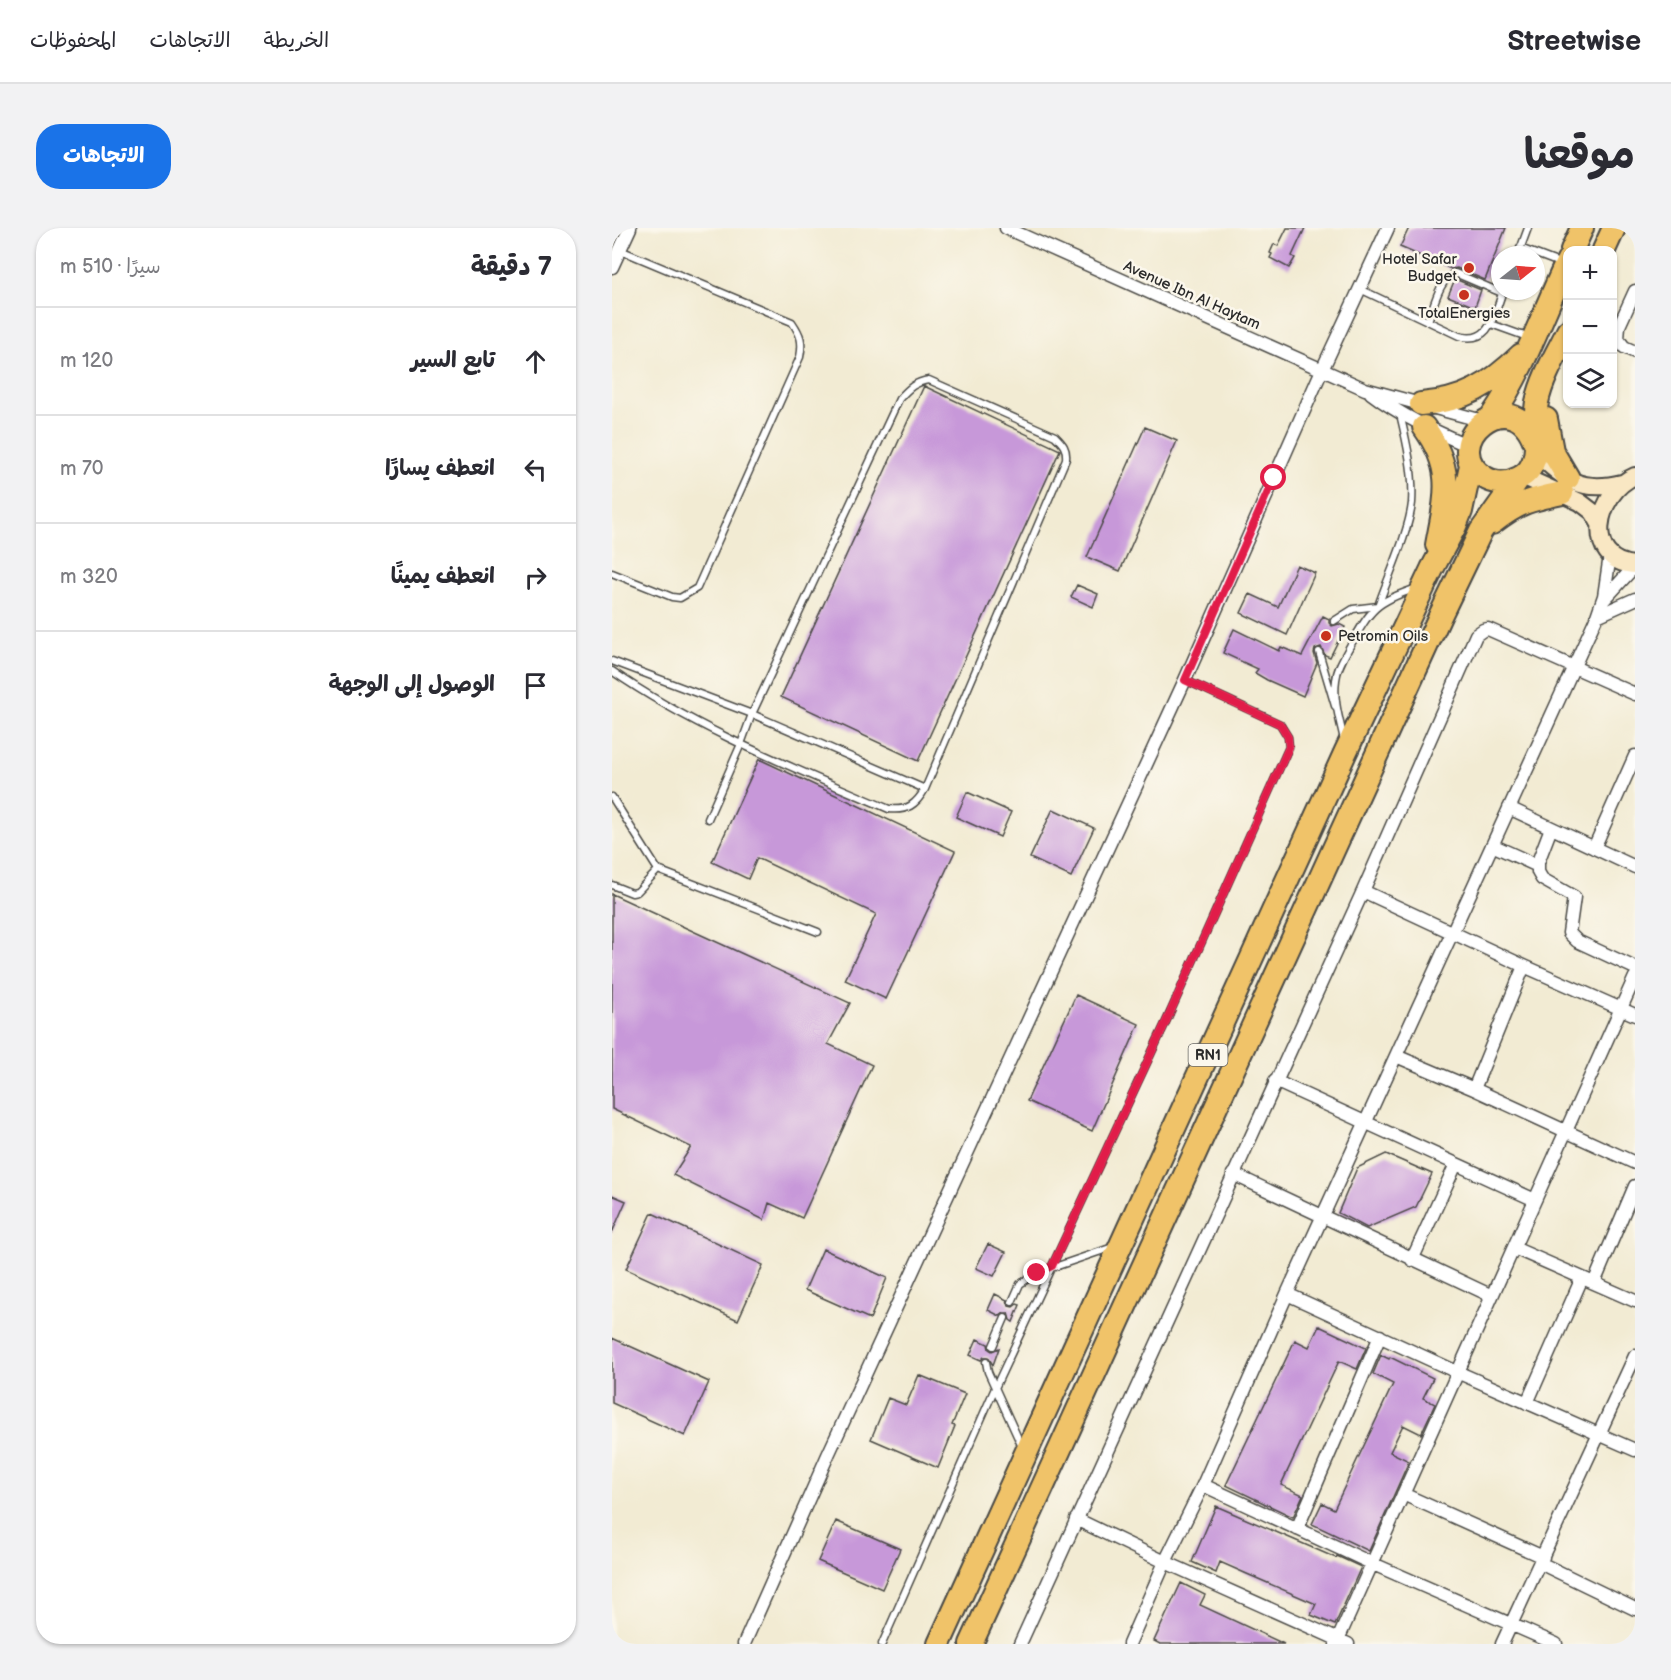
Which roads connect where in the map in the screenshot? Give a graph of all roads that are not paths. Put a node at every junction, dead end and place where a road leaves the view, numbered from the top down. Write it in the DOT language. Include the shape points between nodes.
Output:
graph roads {
  1 [pos="630,228"];
  2 [pos="1006,228"];
  3 [pos="1388,228"];
  4 [pos="1528,228"];
  5 [pos="1582,228"];
  6 [pos="1614,228"];
  7 [pos="1521,246"];
  8 [pos="1574,246"];
  9 [pos="1606,246"];
  10 [pos="620,249"];
  11 [pos="1545,256"];
  12 [pos="1563,258"];
  13 [pos="612,267"];
  14 [pos="1563,271"];
  15 [pos="1491,288"];
  16 [pos="1360,289"];
  17 [pos="1635,291"];
  18 [pos="1499,300"];
  19 [pos="1428,321"];
  20 [pos="1491,324"];
  21 [pos="1533,341"];
  22 [pos="1563,341"];
  23 [pos="1635,352"];
  24 [pos="1554,360"];
  25 [pos="1322,370"];
  26 [pos="1365,389"];
  27 [pos="1421,404"];
  28 [pos="1400,414"];
  29 [pos="1488,419"];
  30 [pos="1424,427"];
  31 [pos="1535,448"];
  32 [pos="1470,455"];
  33 [pos="1520,477"];
  34 [pos="1628,480"];
  35 [pos="1565,486"];
  36 [pos="1600,524"];
  37 [pos="1481,531"];
  38 [pos="1610,555"];
  39 [pos="1635,565"];
  40 [pos="612,573"];
  41 [pos="1429,577"];
  42 [pos="1635,599"];
  43 [pos="1378,606"];
  44 [pos="1599,610"];
  45 [pos="1334,621"];
  46 [pos="1319,652"];
  47 [pos="612,661"];
  48 [pos="1574,666"];
  49 [pos="612,671"];
  50 [pos="1185,680"];
  51 [pos="1635,694"];
  52 [pos="752,714"];
  53 [pos="1339,717"];
  54 [pos="741,744"];
  55 [pos="1346,751"];
  56 [pos="1635,756"];
  57 [pos="925,789"];
  58 [pos="612,797"];
  59 [pos="1509,808"];
  60 [pos="708,819"];
  61 [pos="1551,828"];
  62 [pos="1492,845"];
  63 [pos="1594,848"];
  64 [pos="1538,866"];
  65 [pos="1635,867"];
  66 [pos="658,870"];
  67 [pos="612,885"];
  68 [pos="1363,891"];
  69 [pos="818,932"];
  70 [pos="1452,933"];
  71 [pos="1524,966"];
  72 [pos="1635,968"];
  73 [pos="1635,977"];
  74 [pos="1620,1008"];
  75 [pos="1635,1015"];
  76 [pos="1396,1056"];
  77 [pos="1275,1081"];
  78 [pos="1474,1089"];
  79 [pos="1366,1123"];
  80 [pos="1566,1133"];
  81 [pos="1635,1163"];
  82 [pos="1456,1164"];
  83 [pos="1233,1174"];
  84 [pos="1635,1186"];
  85 [pos="1535,1200"];
  86 [pos="1323,1217"];
  87 [pos="1122,1244"];
  88 [pos="1514,1248"];
  89 [pos="1412,1260"];
  90 [pos="1052,1266"];
  91 [pos="1588,1280"];
  92 [pos="1287,1294"];
  93 [pos="1492,1296"];
  94 [pos="1635,1300"];
  95 [pos="1012,1302"];
  96 [pos="1005,1318"];
  97 [pos="1380,1336"];
  98 [pos="993,1346"];
  99 [pos="1635,1356"];
  100 [pos="986,1362"];
  101 [pos="1457,1372"];
  102 [pos="995,1388"];
  103 [pos="1527,1403"];
  104 [pos="1600,1434"];
  105 [pos="1635,1450"];
  106 [pos="1025,1453"];
  107 [pos="1203,1485"];
  108 [pos="1403,1494"];
  109 [pos="1076,1519"];
  110 [pos="1297,1529"];
  111 [pos="1542,1560"];
  112 [pos="1165,1562"];
  113 [pos="1371,1563"];
  114 [pos="1635,1609"];
  115 [pos="1511,1624"];
  116 [pos="1341,1642"];
  117 [pos="1132,1643"];
  118 [pos="744,1644"];
  119 [pos="882,1644"];
  120 [pos="939,1644"];
  121 [pos="971,1644"];
  122 [pos="1020,1644"];
  123 [pos="1502,1644"];
  124 [pos="1556,1644"];
  1 -- 10 [label="street"];
  2 -- 25 [label="street, Avenue Ibn Al Haytam"];
  3 -- 16 [label="street"];
  4 -- 7 [label="lane"];
  5 -- 8 [label="highway, RN1"];
  6 -- 9 [label="highway"];
  10 -- 13 [label="street"];
  10 -- 40 [label="lane" via="792,322 803,344 697,588 680,598 672,597"];
  11 -- 12 [label="lane"];
  14 -- 21 [label="highway, RN1"];
  15 -- 19 [label="lane" via="1455,273 1450,275"];
  16 -- 19 [label="lane"];
  16 -- 25 [label="street"];
  17 -- 23 [label="street" via="1619,326 1618,339"];
  18 -- 20 [label="lane"];
  19 -- 20 [label="lane" via="1469,339 1484,333"];
  20 -- 21 [label="lane"];
  21 -- 27 [label="highway" via="1483,387 1440,403"];
  21 -- 29 [label="highway, RN1" via="1507,393"];
  22 -- 24 [label="highway, RN1"];
  24 -- 31 [label="highway, RN1" via="1537,401"];
  24 -- 35 [label="highway" via="1546,401 1547,428"];
  25 -- 26 [label="street, Avenue Ibn Al Haytam"];
  25 -- 50 [label="street"];
  26 -- 27 [label="street, Avenue Ibn Al Haytam"];
  26 -- 28 [label="street, Avenue Ibn Al Haytam"];
  27 -- 29 [label="street, Avenue Ibn Al Haytam"];
  28 -- 30 [label="street, Avenue Ibn Al Haytam"];
  28 -- 43 [label="lane" via="1412,502"];
  29 -- 31 [label="highway" via="1511,416 1520,420 1532,434"];
  29 -- 32 [label="highway, RN1" via="1471,436"];
  30 -- 32 [label="street, Avenue Ibn Al Haytam"];
  30 -- 41 [label="highway" via="1442,458 1446,475 1446,495"];
  31 -- 33 [label="highway, RN1" via="1532,466"];
  31 -- 35 [label="street"];
  32 -- 33 [label="highway" via="1478,473 1487,479 1508,482"];
  32 -- 41 [label="highway, RN1" via="1455,526"];
  33 -- 35 [label="street"];
  33 -- 37 [label="highway, RN1"];
  34 -- 35 [label="street" via="1597,488"];
  34 -- 36 [label="street" via="1607,501"];
  35 -- 36 [label="street"];
  35 -- 37 [label="highway" via="1517,505"];
  36 -- 38 [label="street" via="1601,538"];
  37 -- 121 [label="highway, RN1"];
  38 -- 39 [label="street"];
  38 -- 44 [label="street"];
  39 -- 44 [label="street"];
  41 -- 43 [label="lane"];
  41 -- 55 [label="highway, RN1"];
  42 -- 44 [label="street"];
  43 -- 45 [label="lane" via="1353,609"];
  43 -- 53 [label="lane" via="1368,615 1339,666 1335,682"];
  44 -- 48 [label="street"];
  46 -- 53 [label="lane"];
  47 -- 52 [label="lane"];
  48 -- 51 [label="street"];
  48 -- 59 [label="street"];
  48 -- 68 [label="street" via="1488,629 1476,635"];
  49 -- 54 [label="lane" via="644,693"];
  50 -- 90 [label="lane" via="1280,724 1289,747"];
  50 -- 118 [label="street"];
  52 -- 54 [label="lane"];
  52 -- 57 [label="lane"];
  52 -- 57 [label="lane" via="899,399 919,381 929,380 1055,436 1066,450 1066,459"];
  53 -- 55 [label="lane"];
  54 -- 57 [label="lane" via="889,808 911,807"];
  54 -- 60 [label="lane"];
  55 -- 87 [label="highway, RN1"];
  56 -- 63 [label="street"];
  58 -- 66 [label="lane"];
  59 -- 61 [label="street"];
  59 -- 62 [label="street"];
  61 -- 63 [label="street"];
  61 -- 64 [label="street"];
  62 -- 64 [label="street"];
  62 -- 70 [label="street"];
  63 -- 65 [label="street"];
  64 -- 72 [label="street" via="1542,879 1574,897 1569,933 1572,938"];
  66 -- 67 [label="lane" via="637,892"];
  66 -- 69 [label="lane"];
  68 -- 70 [label="street"];
  68 -- 77 [label="street"];
  70 -- 71 [label="street"];
  70 -- 76 [label="street"];
  71 -- 74 [label="street"];
  71 -- 78 [label="street"];
  73 -- 74 [label="street"];
  74 -- 75 [label="street"];
  74 -- 80 [label="street"];
  76 -- 78 [label="street"];
  76 -- 79 [label="street"];
  77 -- 79 [label="street"];
  77 -- 83 [label="street"];
  78 -- 80 [label="street"];
  79 -- 82 [label="street"];
  79 -- 86 [label="street"];
  80 -- 81 [label="street"];
  80 -- 85 [label="street"];
  82 -- 85 [label="street"];
  82 -- 89 [label="street"];
  83 -- 86 [label="street"];
  83 -- 109 [label="street"];
  84 -- 91 [label="street"];
  85 -- 88 [label="street"];
  86 -- 89 [label="street"];
  86 -- 92 [label="street"];
  87 -- 90 [label="lane"];
  87 -- 106 [label="highway, RN1"];
  88 -- 91 [label="street"];
  88 -- 93 [label="street"];
  89 -- 93 [label="street"];
  90 -- 95 [label="lane" via="1020,1284"];
  90 -- 102 [label="lane"];
  91 -- 94 [label="street"];
  91 -- 103 [label="street"];
  92 -- 97 [label="street"];
  92 -- 107 [label="street"];
  93 -- 101 [label="street"];
  96 -- 98 [label="lane"];
  97 -- 101 [label="street"];
  97 -- 110 [label="street"];
  99 -- 104 [label="street"];
  100 -- 102 [label="lane"];
  101 -- 103 [label="street"];
  101 -- 108 [label="street"];
  102 -- 106 [label="lane"];
  102 -- 119 [label="lane"];
  103 -- 104 [label="street"];
  104 -- 105 [label="street"];
  104 -- 111 [label="street"];
  106 -- 120 [label="highway, RN1"];
  107 -- 110 [label="street"];
  107 -- 112 [label="street"];
  108 -- 111 [label="street"];
  108 -- 113 [label="street"];
  109 -- 112 [label="street"];
  109 -- 122 [label="street"];
  110 -- 113 [label="street"];
  111 -- 114 [label="street"];
  111 -- 115 [label="street"];
  112 -- 116 [label="street"];
  112 -- 117 [label="street"];
  113 -- 115 [label="street"];
  113 -- 116 [label="street"];
  115 -- 123 [label="street"];
  115 -- 124 [label="street"];
}
